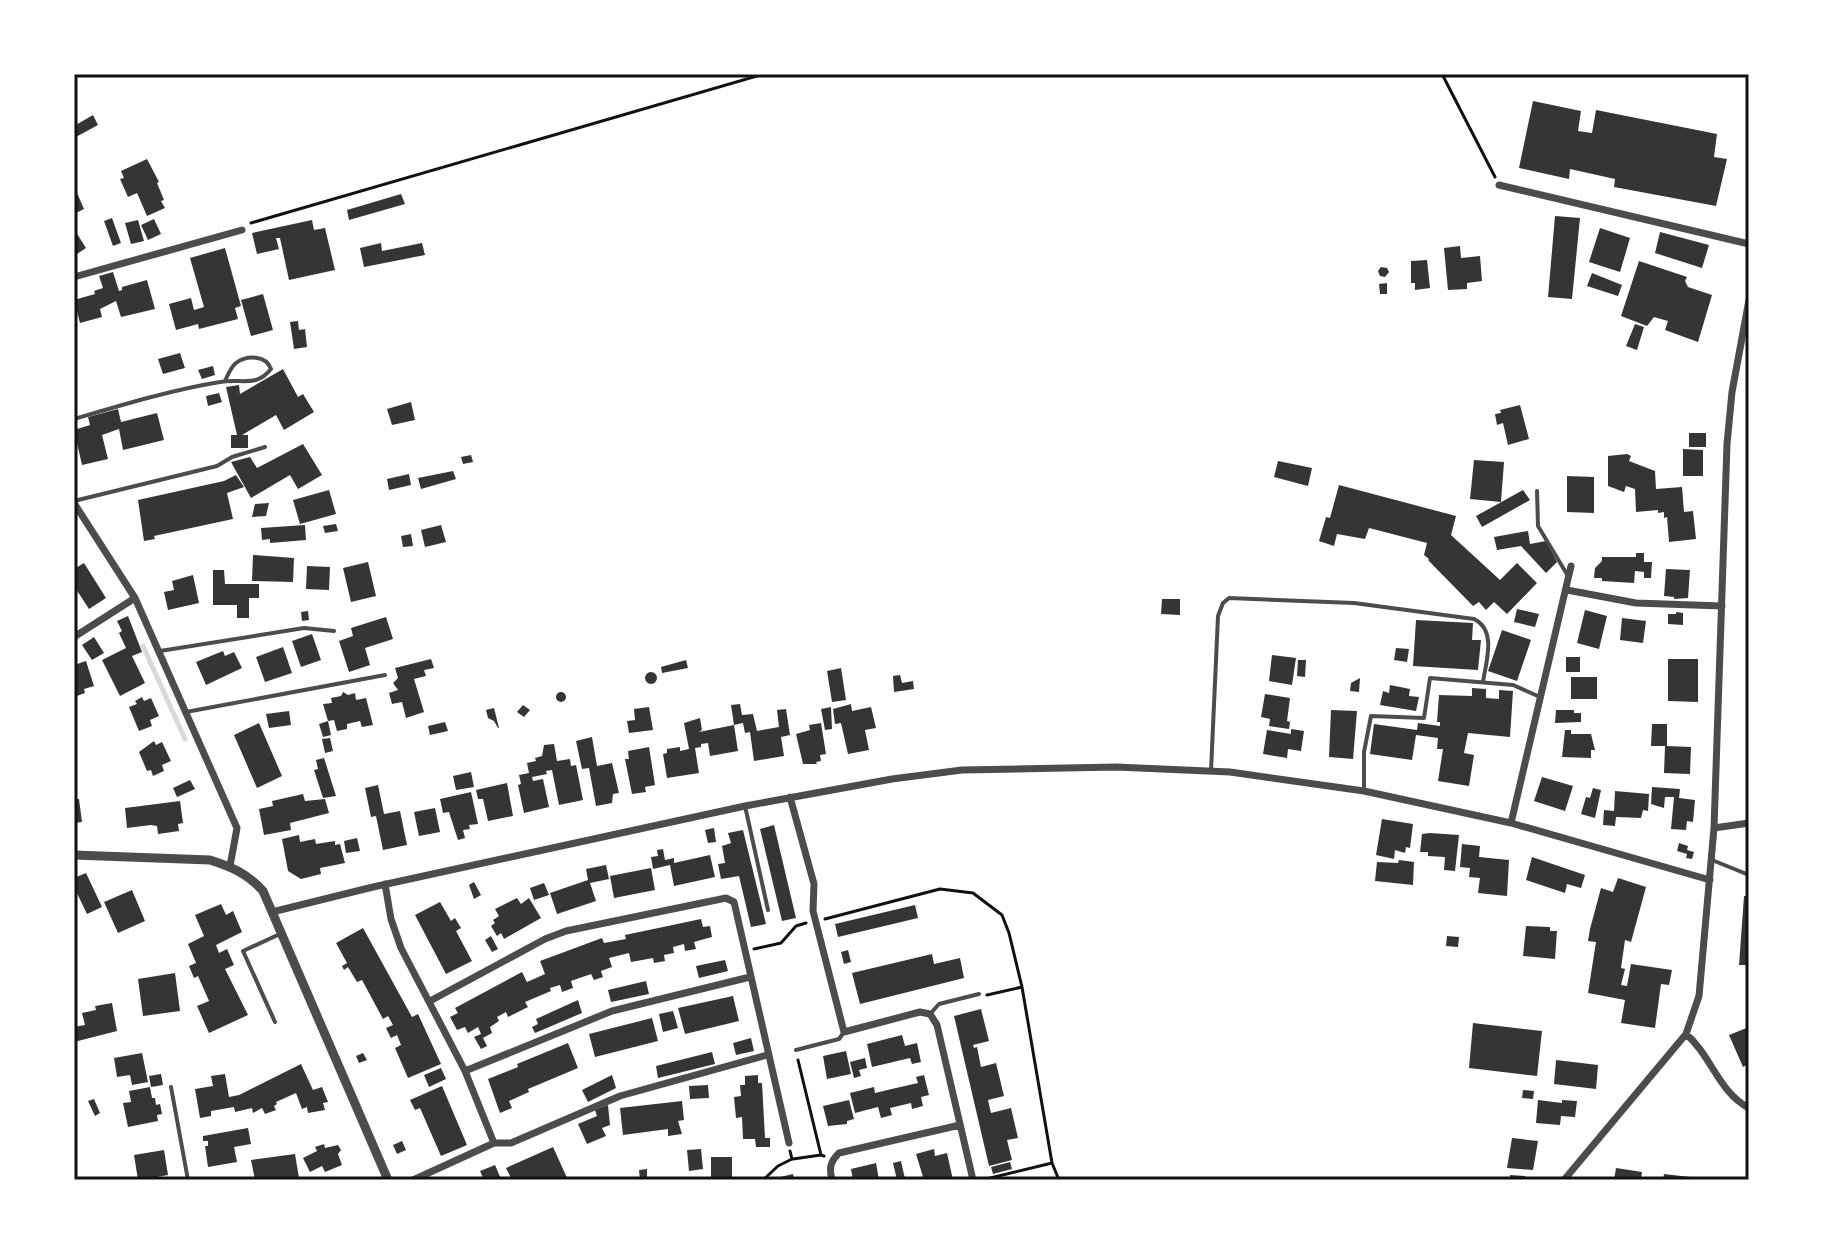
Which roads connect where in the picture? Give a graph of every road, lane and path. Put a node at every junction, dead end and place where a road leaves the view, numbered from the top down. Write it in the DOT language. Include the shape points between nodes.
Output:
graph roads {
  1 [pos="764,74"];
  2 [pos="1442,74"];
  3 [pos="1499,185"];
  4 [pos="242,230"];
  5 [pos="1749,244"];
  6 [pos="74,277"];
  7 [pos="1749,300"];
  8 [pos="225,381"];
  9 [pos="74,419"];
  10 [pos="265,447"];
  11 [pos="1537,491"];
  12 [pos="74,502"];
  13 [pos="1571,566"];
  14 [pos="1569,578"];
  15 [pos="1567,590"];
  16 [pos="135,598"];
  17 [pos="1722,606"];
  18 [pos="334,631"];
  19 [pos="74,637"];
  20 [pos="160,651"];
  21 [pos="385,675"];
  22 [pos="1483,682"];
  23 [pos="1540,697"];
  24 [pos="186,712"];
  25 [pos="1211,771"];
  26 [pos="1364,791"];
  27 [pos="790,797"];
  28 [pos="745,806"];
  29 [pos="1511,823"];
  30 [pos="1749,823"];
  31 [pos="1714,828"];
  32 [pos="74,855"];
  33 [pos="1712,860"];
  34 [pos="230,866"];
  35 [pos="1749,875"];
  36 [pos="1710,880"];
  37 [pos="385,884"];
  38 [pos="768,910"];
  39 [pos="272,912"];
  40 [pos="815,919"];
  41 [pos="282,933"];
  42 [pos="743,951"];
  43 [pos="750,977"];
  44 [pos="1022,987"];
  45 [pos="979,994"];
  46 [pos="430,1001"];
  47 [pos="930,1014"];
  48 [pos="275,1022"];
  49 [pos="844,1032"];
  50 [pos="1686,1034"];
  51 [pos="796,1050"];
  52 [pos="767,1055"];
  53 [pos="465,1071"];
  54 [pos="171,1087"];
  55 [pos="1747,1107"];
  56 [pos="1749,1115"];
  57 [pos="960,1125"];
  58 [pos="494,1143"];
  59 [pos="789,1143"];
  60 [pos="821,1155"];
  61 [pos="792,1159"];
  62 [pos="831,1160"];
  63 [pos="1052,1163"];
  64 [pos="188,1180"];
  65 [pos="388,1180"];
  66 [pos="413,1180"];
  67 [pos="763,1180"];
  68 [pos="832,1180"];
  69 [pos="973,1180"];
  70 [pos="982,1180"];
  71 [pos="1564,1180"];
  1 -- 4 [label="path"];
  2 -- 3 [label="path"];
  3 -- 5 [label="street"];
  4 -- 6 [label="street"];
  7 -- 17 [label="street" via="1731,405"];
  8 -- 8 [label="lane" via="256,382 271,369 263,358 240,360"];
  8 -- 9 [label="lane"];
  10 -- 12 [label="lane" via="217,466"];
  11 -- 14 [label="lane" via="1538,526"];
  12 -- 16 [label="street"];
  13 -- 14 [label="street"];
  14 -- 15 [label="street"];
  15 -- 17 [label="street" via="1636,603"];
  15 -- 23 [label="street"];
  16 -- 19 [label="street"];
  16 -- 20 [label="street"];
  17 -- 31 [label="street"];
  18 -- 20 [label="lane" via="304,628"];
  20 -- 24 [label="street"];
  21 -- 24 [label="lane"];
  22 -- 23 [label="lane" via="1513,685"];
  22 -- 25 [label="lane" via="1487,633 1474,619 1354,603 1229,598 1218,616"];
  22 -- 26 [label="lane" via="1431,678 1423,719 1372,715 1364,752"];
  23 -- 29 [label="street"];
  24 -- 34 [label="street" via="237,828"];
  25 -- 26 [label="street"];
  25 -- 27 [label="street" via="962,770"];
  26 -- 29 [label="street"];
  27 -- 28 [label="street"];
  27 -- 40 [label="street" via="814,884"];
  28 -- 37 [label="street"];
  28 -- 38 [label="lane"];
  29 -- 36 [label="street"];
  30 -- 31 [label="street"];
  31 -- 33 [label="street"];
  32 -- 34 [label="street" via="195,859"];
  33 -- 35 [label="lane"];
  33 -- 36 [label="street"];
  34 -- 39 [label="street" via="263,891"];
  36 -- 50 [label="street" via="1699,996"];
  37 -- 39 [label="street"];
  37 -- 46 [label="street" via="395,934"];
  39 -- 41 [label="street"];
  40 -- 42 [label="path" via="796,926 781,943"];
  40 -- 49 [label="street"];
  41 -- 48 [label="lane" via="243,951"];
  41 -- 65 [label="street"];
  42 -- 43 [label="street"];
  42 -- 46 [label="street" via="734,902 719,898 566,931"];
  43 -- 52 [label="street"];
  43 -- 53 [label="street" via="612,1011"];
  44 -- 45 [label="path"];
  45 -- 47 [label="lane" via="939,1004"];
  46 -- 53 [label="street"];
  47 -- 49 [label="street" via="920,1012"];
  47 -- 57 [label="street"];
  49 -- 51 [label="lane" via="839,1039"];
  50 -- 55 [label="street" via="1733,1098"];
  50 -- 71 [label="street"];
  51 -- 60 [label="path"];
  52 -- 58 [label="street" via="620,1096 511,1143"];
  52 -- 59 [label="street"];
  53 -- 58 [label="street"];
  54 -- 64 [label="lane"];
  55 -- 56 [label="lane"];
  57 -- 62 [label="street" via="839,1153"];
  57 -- 69 [label="street"];
  58 -- 66 [label="street"];
  59 -- 61 [label="path"];
  60 -- 61 [label="path"];
  60 -- 62 [label="path"];
  61 -- 67 [label="path"];
  62 -- 68 [label="street"];
  63 -- 70 [label="path"];
}
